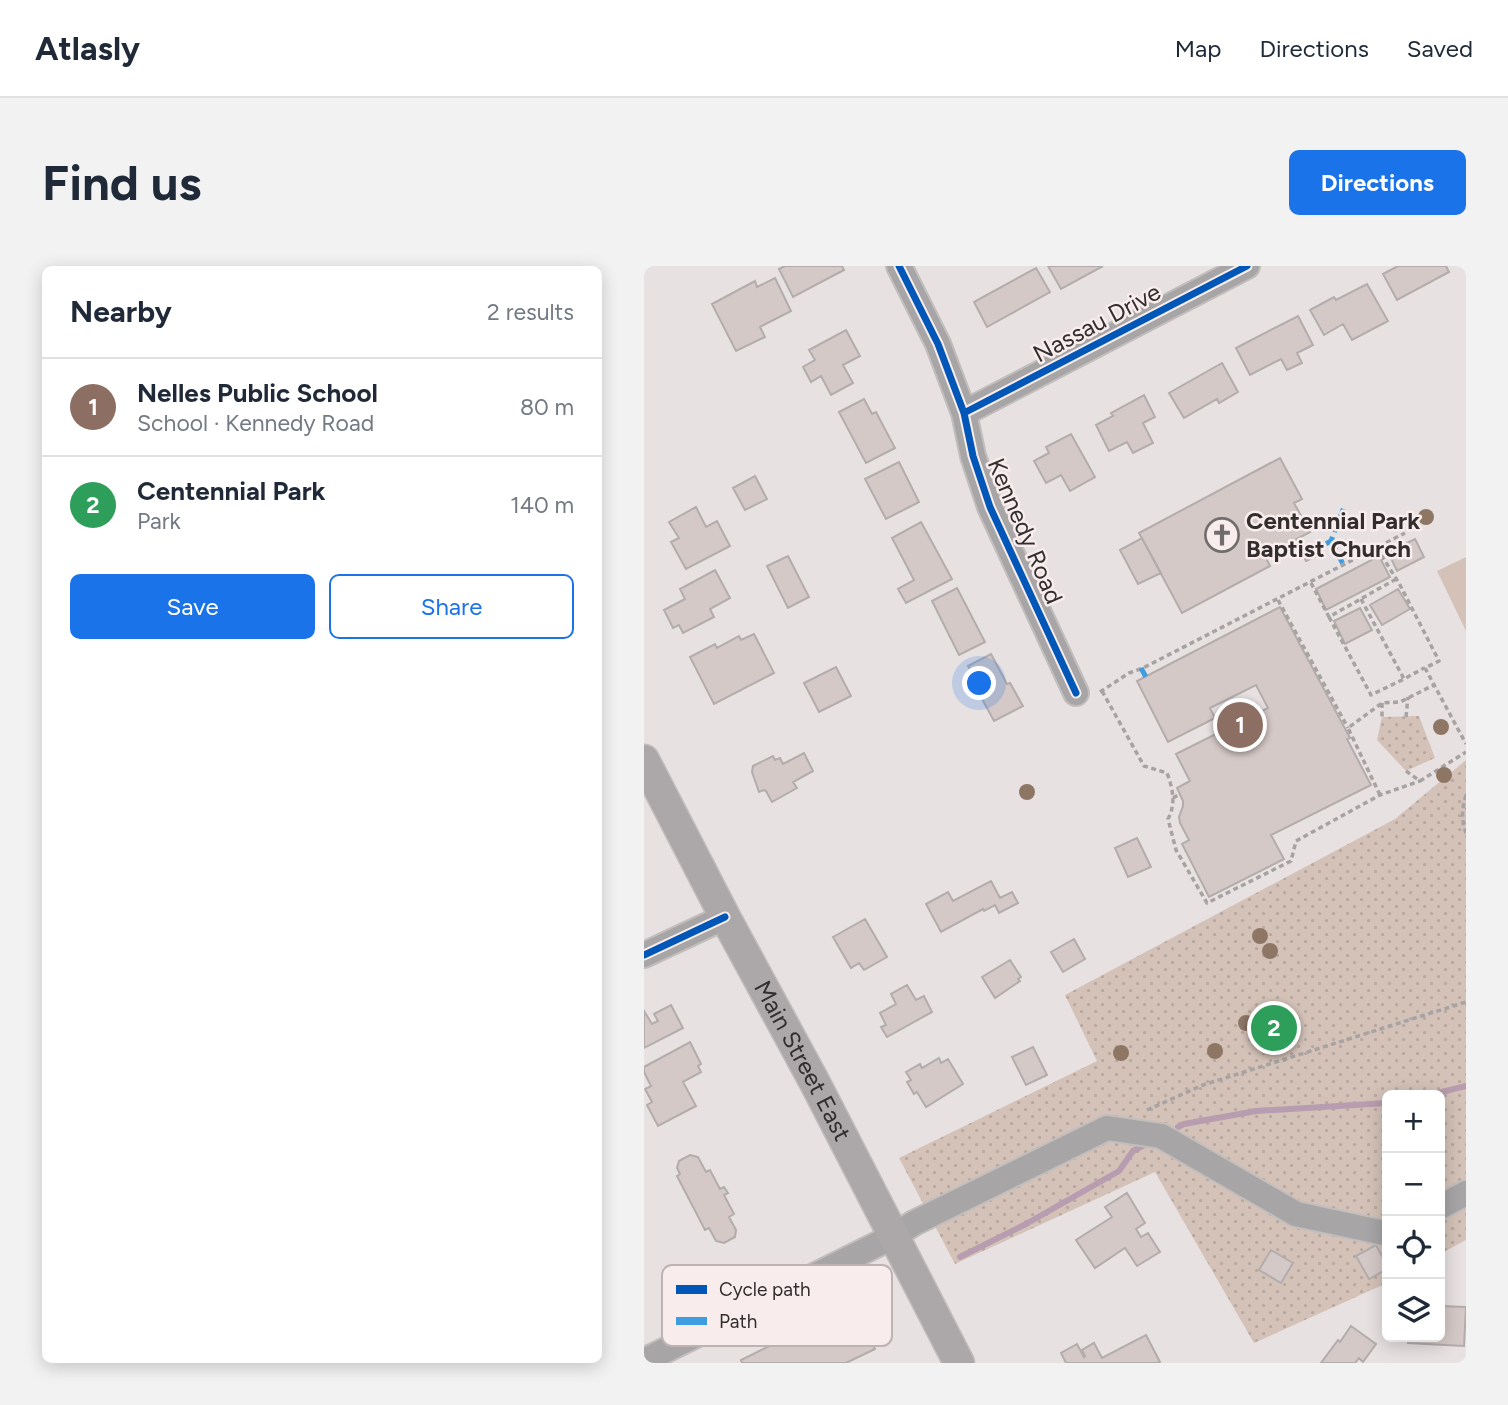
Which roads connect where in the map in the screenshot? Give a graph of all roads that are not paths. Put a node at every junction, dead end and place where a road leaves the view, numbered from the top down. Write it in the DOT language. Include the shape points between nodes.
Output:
graph roads {
  1 [pos="899,266"];
  2 [pos="1247,266"];
  3 [pos="964,414"];
  4 [pos="1086,694"];
  5 [pos="644,760"];
  6 [pos="725,917"];
  7 [pos="644,955"];
  8 [pos="1466,1193"];
  9 [pos="1445,1204"];
  10 [pos="1382,1233"];
  11 [pos="894,1236"];
  12 [pos="836,1265"];
  13 [pos="674,1346"];
  14 [pos="644,1361"];
  15 [pos="959,1363"];
  1 -- 3 [label="street, Kennedy Road" via="938,344"];
  2 -- 3 [label="street, Nassau Drive"];
  3 -- 4 [label="street, Kennedy Road" via="990,507"];
  5 -- 6 [label="main road, Main Street East"];
  6 -- 7 [label="street"];
  6 -- 11 [label="main road, Main Street East"];
  8 -- 9 [label="street"];
  10 -- 11 [label="street" via="1296,1214 1161,1136 1107,1128"];
  11 -- 12 [label="street"];
  11 -- 15 [label="main road, Main Street East"];
  13 -- 14 [label="street"];
}
